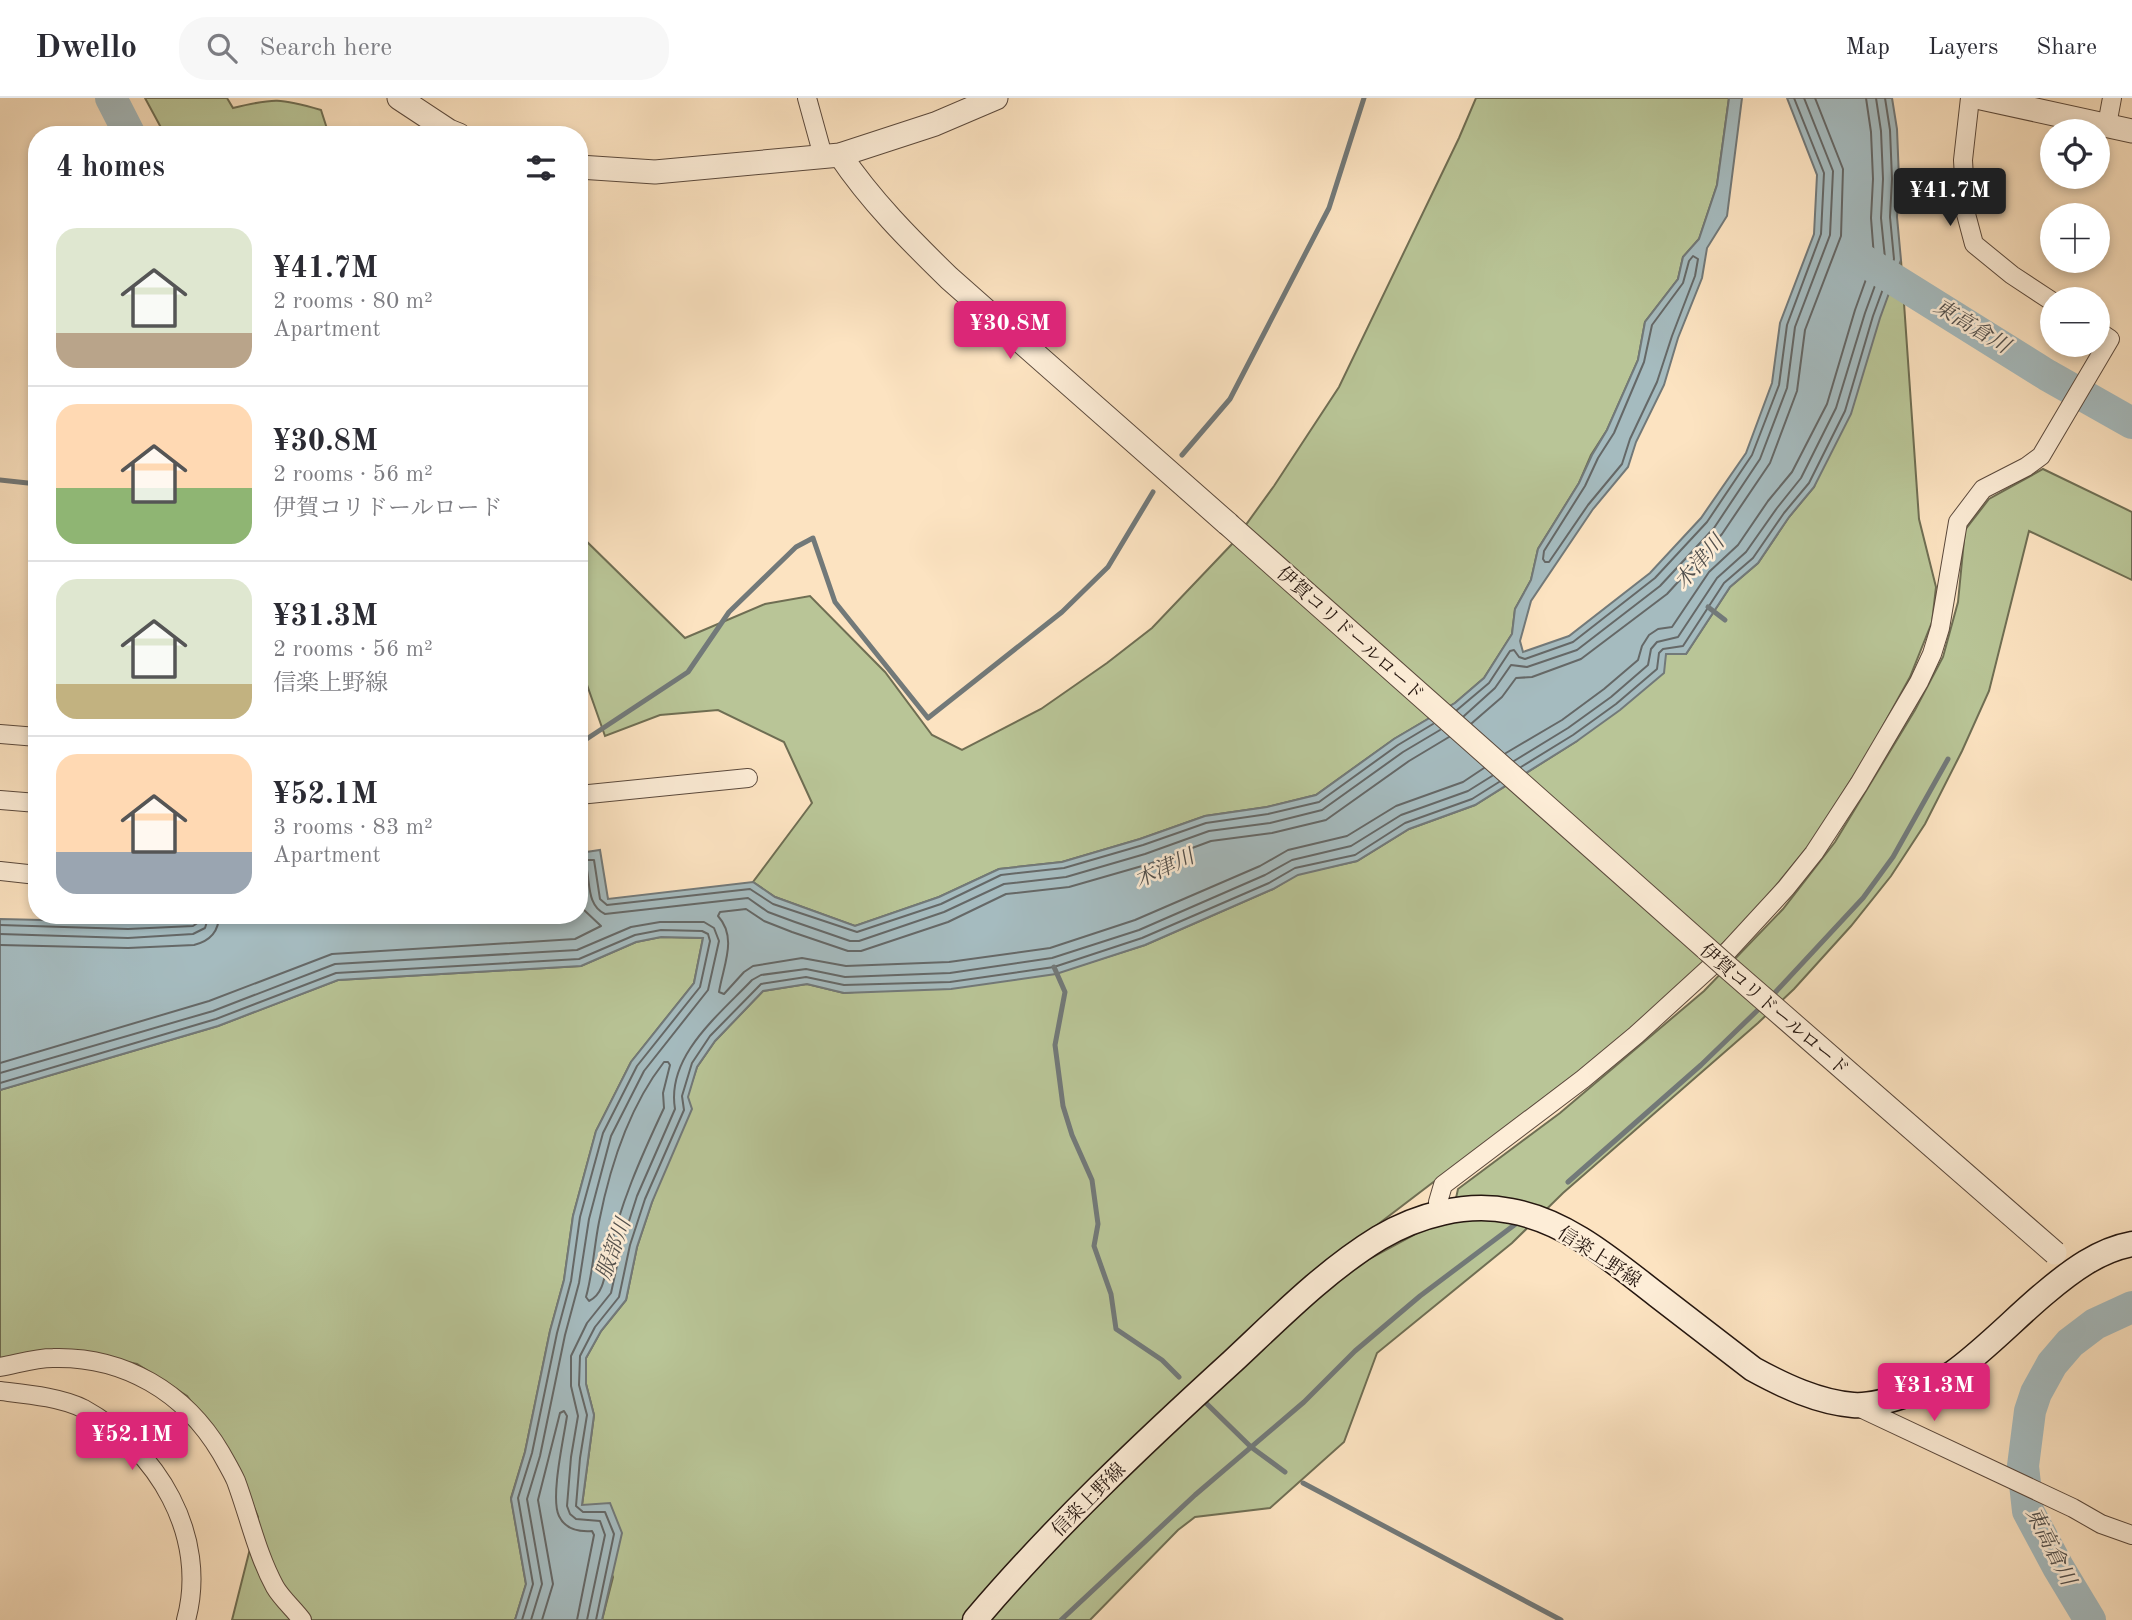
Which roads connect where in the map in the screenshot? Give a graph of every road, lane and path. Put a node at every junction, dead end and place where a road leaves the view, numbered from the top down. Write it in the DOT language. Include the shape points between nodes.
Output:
graph roads {
  1 [pos="399,98"];
  2 [pos="807,98"];
  3 [pos="996,98"];
  4 [pos="1970,98"];
  5 [pos="1981,98"];
  6 [pos="2112,98"];
  7 [pos="2079,119"];
  8 [pos="2108,119"];
  9 [pos="441,126"];
  10 [pos="2110,126"];
  11 [pos="2132,131"];
  12 [pos="831,155"];
  13 [pos="588,168"];
  14 [pos="2040,293"];
  15 [pos="2093,357"];
  16 [pos="0,734"];
  17 [pos="28,736"];
  18 [pos="748,778"];
  19 [pos="588,794"];
  20 [pos="0,800"];
  21 [pos="28,802"];
  22 [pos="0,871"];
  23 [pos="28,874"];
  24 [pos="1440,1213"];
  25 [pos="2132,1244"];
  26 [pos="2073,1269"];
  27 [pos="0,1367"];
  28 [pos="0,1391"];
  29 [pos="1854,1405"];
  30 [pos="2132,1535"];
  31 [pos="186,1620"];
  32 [pos="302,1620"];
  33 [pos="975,1620"];
  1 -- 9 [label="street"];
  2 -- 12 [label="street"];
  3 -- 12 [label="street" via="935,124"];
  4 -- 14 [label="street" via="1963,160 1966,214 1974,244"];
  5 -- 7 [label="street"];
  6 -- 8 [label="street"];
  10 -- 11 [label="street"];
  12 -- 13 [label="street" via="655,172"];
  12 -- 26 [label="street, 伊賀コリドールロード, bridge" via="949,278"];
  15 -- 24 [label="street" via="2041,456 1983,489 1958,522 1932,654 1814,853 1728,951 1636,1035 1443,1185"];
  16 -- 17 [label="street"];
  18 -- 19 [label="street"];
  20 -- 21 [label="street"];
  22 -- 23 [label="street"];
  24 -- 29 [label="main road, 信楽上野線" via="1472,1208 1512,1210 1540,1219 1614,1261 1754,1369 1780,1384"];
  24 -- 33 [label="main road, 信楽上野線" via="1380,1238 1300,1300 1103,1484"];
  25 -- 26 [label="main road, 信楽上野線"];
  26 -- 29 [label="main road, 信楽上野線" via="1951,1374 1905,1396"];
  27 -- 32 [label="street" via="51,1358 126,1369 161,1387 191,1412 235,1478 276,1588"];
  28 -- 31 [label="street" via="81,1408 116,1429 147,1460 184,1526 190,1567"];
  29 -- 30 [label="street"];
}
